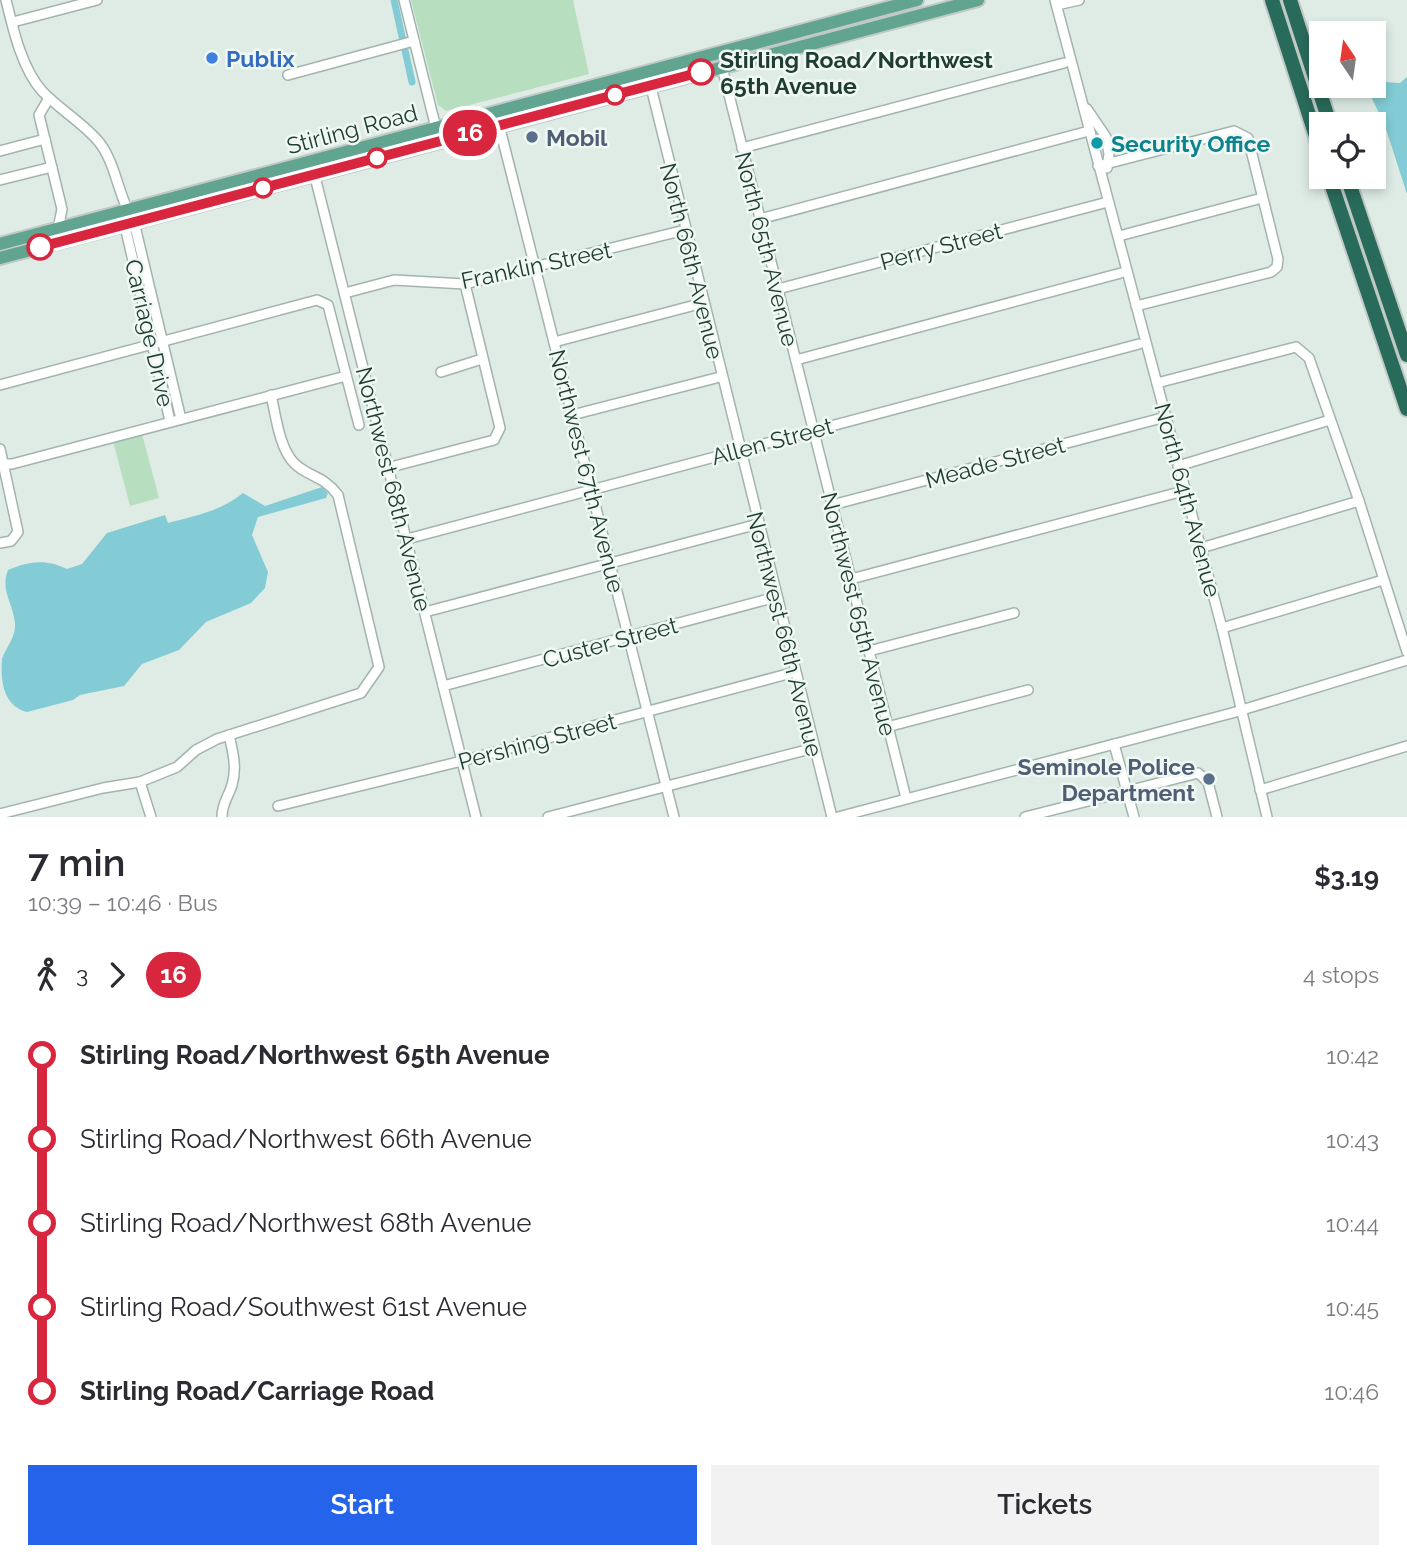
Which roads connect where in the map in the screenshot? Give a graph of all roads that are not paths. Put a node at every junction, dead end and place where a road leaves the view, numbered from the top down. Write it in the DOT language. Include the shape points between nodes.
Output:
graph roads {
  1 [pos="97,0"];
  2 [pos="404,0"];
  3 [pos="978,0"];
  4 [pos="1079,0"];
  5 [pos="1272,0"];
  6 [pos="1290,0"];
  7 [pos="912,1"];
  8 [pos="1056,2"];
  9 [pos="4,3"];
  10 [pos="913,16"];
  11 [pos="13,22"];
  12 [pos="414,41"];
  13 [pos="1064,63"];
  14 [pos="722,66"];
  15 [pos="647,71"];
  16 [pos="288,75"];
  17 [pos="650,86"];
  18 [pos="1081,96"];
  19 [pos="50,98"];
  20 [pos="545,99"];
  21 [pos="1326,112"];
  22 [pos="1309,115"];
  23 [pos="493,127"];
  24 [pos="436,128"];
  25 [pos="1085,132"];
  26 [pos="45,139"];
  27 [pos="742,148"];
  28 [pos="0,151"];
  29 [pos="1103,165"];
  30 [pos="52,167"];
  31 [pos="313,167"];
  32 [pos="0,180"];
  33 [pos="1333,189"];
  34 [pos="1351,189"];
  35 [pos="1262,198"];
  36 [pos="1104,203"];
  37 [pos="126,210"];
  38 [pos="760,219"];
  39 [pos="129,223"];
  40 [pos="58,229"];
  41 [pos="685,230"];
  42 [pos="1119,236"];
  43 [pos="0,244"];
  44 [pos="0,258"];
  45 [pos="536,269"];
  46 [pos="1121,273"];
  47 [pos="465,284"];
  48 [pos="778,289"];
  49 [pos="345,293"];
  50 [pos="703,303"];
  51 [pos="1136,306"];
  52 [pos="156,342"];
  53 [pos="554,342"];
  54 [pos="1139,344"];
  55 [pos="1407,355"];
  56 [pos="482,359"];
  57 [pos="796,360"];
  58 [pos="441,372"];
  59 [pos="346,376"];
  60 [pos="720,377"];
  61 [pos="1157,383"];
  62 [pos="0,385"];
  63 [pos="271,395"];
  64 [pos="1407,409"];
  65 [pos="572,415"];
  66 [pos="1158,419"];
  67 [pos="176,420"];
  68 [pos="1330,420"];
  69 [pos="359,425"];
  70 [pos="813,430"];
  71 [pos="0,449"];
  72 [pos="739,450"];
  73 [pos="2,463"];
  74 [pos="1178,466"];
  75 [pos="387,467"];
  76 [pos="591,489"];
  77 [pos="1176,493"];
  78 [pos="1359,501"];
  79 [pos="832,505"];
  80 [pos="758,524"];
  81 [pos="407,539"];
  82 [pos="0,543"];
  83 [pos="1201,548"];
  84 [pos="610,562"];
  85 [pos="851,579"];
  86 [pos="1383,580"];
  87 [pos="776,597"];
  88 [pos="425,612"];
  89 [pos="1014,613"];
  90 [pos="1222,628"];
  91 [pos="628,637"];
  92 [pos="869,651"];
  93 [pos="1407,652"];
  94 [pos="1407,660"];
  95 [pos="795,672"];
  96 [pos="443,686"];
  97 [pos="1028,690"];
  98 [pos="647,712"];
  99 [pos="1237,712"];
  100 [pos="887,727"];
  101 [pos="229,736"];
  102 [pos="1114,744"];
  103 [pos="1407,746"];
  104 [pos="814,748"];
  105 [pos="462,761"];
  106 [pos="141,782"];
  107 [pos="666,785"];
  108 [pos="1126,790"];
  109 [pos="1260,790"];
  110 [pos="906,798"];
  111 [pos="33,805"];
  112 [pos="278,806"];
  113 [pos="0,814"];
  114 [pos="35,817"];
  115 [pos="151,817"];
  116 [pos="222,817"];
  117 [pos="476,817"];
  118 [pos="548,817"];
  119 [pos="674,817"];
  120 [pos="832,817"];
  121 [pos="838,817"];
  122 [pos="1025,817"];
  123 [pos="1134,817"];
  124 [pos="1217,817"];
  125 [pos="1267,817"];
  1 -- 11 [label="street"];
  2 -- 12 [label="street"];
  3 -- 10 [label="main road, Stirling Road"];
  4 -- 8 [label="street"];
  5 -- 22 [label="highway"];
  6 -- 21 [label="highway"];
  7 -- 10 [label="street"];
  7 -- 15 [label="main road, Stirling Road"];
  8 -- 18 [label="street, North 64th Avenue"];
  9 -- 11 [label="street"];
  10 -- 14 [label="main road, Stirling Road"];
  11 -- 19 [label="street" via="30,73"];
  12 -- 16 [label="street"];
  12 -- 24 [label="street"];
  13 -- 27 [label="street"];
  14 -- 17 [label="main road, Stirling Road"];
  14 -- 27 [label="street, North 65th Avenue"];
  15 -- 17 [label="street, North 66th Avenue"];
  15 -- 20 [label="main road, Stirling Road"];
  17 -- 23 [label="main road, Stirling Road"];
  17 -- 41 [label="street, North 66th Avenue"];
  18 -- 29 [label="street, North 64th Avenue"];
  18 -- 29 [label="street, North 64th Avenue" via="1106,137"];
  19 -- 26 [label="street" via="39,115"];
  19 -- 37 [label="street" via="99,143 117,178"];
  20 -- 23 [label="main road" via="540,108 494,121"];
  20 -- 24 [label="main road, Stirling Road"];
  23 -- 31 [label="main road, Stirling Road"];
  23 -- 45 [label="street, Northwest 67th Avenue"];
  24 -- 31 [label="main road, Stirling Road"];
  25 -- 38 [label="street"];
  26 -- 28 [label="street"];
  26 -- 30 [label="street"];
  27 -- 38 [label="street, North 65th Avenue"];
  29 -- 35 [label="street" via="1234,131 1248,138"];
  29 -- 42 [label="street, North 64th Avenue"];
  30 -- 32 [label="street"];
  30 -- 40 [label="street" via="62,209"];
  31 -- 37 [label="main road, Stirling Road"];
  31 -- 39 [label="main road, Stirling Road"];
  31 -- 49 [label="street, Northwest 68th Avenue"];
  33 -- 64 [label="highway"];
  34 -- 55 [label="highway"];
  35 -- 42 [label="street"];
  35 -- 51 [label="street" via="1277,267"];
  36 -- 48 [label="street, Perry Street"];
  37 -- 39 [label="street, Carriage Drive"];
  37 -- 40 [label="main road, Stirling Road"];
  38 -- 48 [label="street, North 65th Avenue"];
  39 -- 44 [label="main road, Stirling Road"];
  39 -- 52 [label="street, Carriage Drive"];
  40 -- 43 [label="main road, Stirling Road"];
  41 -- 45 [label="street, Franklin Street"];
  41 -- 50 [label="street, North 66th Avenue"];
  42 -- 51 [label="street, North 64th Avenue"];
  45 -- 47 [label="street, Franklin Street"];
  45 -- 53 [label="street, Northwest 67th Avenue"];
  46 -- 57 [label="street"];
  47 -- 49 [label="street, Franklin Street" via="394,280"];
  47 -- 56 [label="street"];
  48 -- 57 [label="street, North 65th Avenue"];
  49 -- 75 [label="street, Northwest 68th Avenue"];
  50 -- 53 [label="street"];
  50 -- 60 [label="street, North 66th Avenue"];
  51 -- 61 [label="street, North 64th Avenue"];
  52 -- 59 [label="street" via="324,301"];
  52 -- 62 [label="street"];
  52 -- 67 [label="street, Carriage Drive"];
  53 -- 65 [label="street, Northwest 67th Avenue"];
  54 -- 70 [label="street, Allen Street"];
  56 -- 58 [label="street"];
  56 -- 75 [label="street" via="500,428 494,440"];
  57 -- 70 [label="street, North 65th Avenue"];
  59 -- 63 [label="street"];
  59 -- 69 [label="street"];
  60 -- 65 [label="street"];
  60 -- 72 [label="street, North 66th Avenue"];
  61 -- 68 [label="street" via="1296,347 1309,358"];
  61 -- 74 [label="street, North 64th Avenue"];
  63 -- 67 [label="street"];
  63 -- 101 [label="street" via="284,445 294,463 328,482 338,495 379,667 361,693"];
  65 -- 76 [label="street, Northwest 67th Avenue"];
  66 -- 79 [label="street, Meade Street"];
  67 -- 73 [label="street"];
  68 -- 74 [label="street"];
  68 -- 78 [label="street"];
  70 -- 72 [label="street, Allen Street"];
  70 -- 79 [label="street, Northwest 65th Avenue"];
  71 -- 73 [label="street"];
  72 -- 76 [label="street, Allen Street"];
  72 -- 80 [label="street, Northwest 66th Avenue"];
  73 -- 82 [label="street" via="18,531 16,537"];
  74 -- 83 [label="street, North 64th Avenue"];
  75 -- 81 [label="street, Northwest 68th Avenue"];
  76 -- 81 [label="street, Allen Street"];
  76 -- 84 [label="street, Northwest 67th Avenue"];
  77 -- 85 [label="street"];
  78 -- 83 [label="street"];
  78 -- 86 [label="street"];
  79 -- 85 [label="street, Northwest 65th Avenue"];
  80 -- 84 [label="street"];
  80 -- 87 [label="street, Northwest 66th Avenue"];
  81 -- 88 [label="street, Northwest 68th Avenue"];
  83 -- 90 [label="street, North 64th Avenue"];
  84 -- 88 [label="street"];
  84 -- 91 [label="street, Northwest 67th Avenue"];
  85 -- 92 [label="street, Northwest 65th Avenue"];
  86 -- 90 [label="street"];
  86 -- 93 [label="street"];
  87 -- 91 [label="street, Custer Street"];
  87 -- 95 [label="street, Northwest 66th Avenue"];
  88 -- 96 [label="street, Northwest 68th Avenue"];
  89 -- 92 [label="street"];
  90 -- 99 [label="street, North 64th Avenue"];
  91 -- 96 [label="street, Custer Street"];
  91 -- 98 [label="street, Northwest 67th Avenue"];
  92 -- 100 [label="street, Northwest 65th Avenue"];
  94 -- 99 [label="street"];
  95 -- 98 [label="street, Pershing Street"];
  95 -- 104 [label="street, Northwest 66th Avenue"];
  96 -- 105 [label="street, Northwest 68th Avenue"];
  97 -- 100 [label="street"];
  98 -- 105 [label="street, Pershing Street"];
  98 -- 107 [label="street, Northwest 67th Avenue"];
  99 -- 102 [label="street"];
  99 -- 109 [label="street, North 64th Avenue"];
  100 -- 110 [label="street, Northwest 65th Avenue"];
  101 -- 106 [label="street"];
  101 -- 116 [label="street" via="235,761"];
  102 -- 108 [label="street"];
  102 -- 110 [label="street"];
  103 -- 109 [label="street"];
  104 -- 107 [label="street"];
  104 -- 120 [label="street, Northwest 66th Avenue"];
  105 -- 112 [label="street, Pershing Street"];
  105 -- 117 [label="street, Northwest 68th Avenue"];
  106 -- 111 [label="street"];
  106 -- 115 [label="street"];
  107 -- 118 [label="street"];
  107 -- 119 [label="street, Northwest 67th Avenue"];
  108 -- 122 [label="street"];
  108 -- 123 [label="street"];
  108 -- 124 [label="street" via="1198,773 1208,782"];
  109 -- 125 [label="street, North 64th Avenue"];
  110 -- 121 [label="street"];
  111 -- 113 [label="street"];
  111 -- 114 [label="street"];
}
